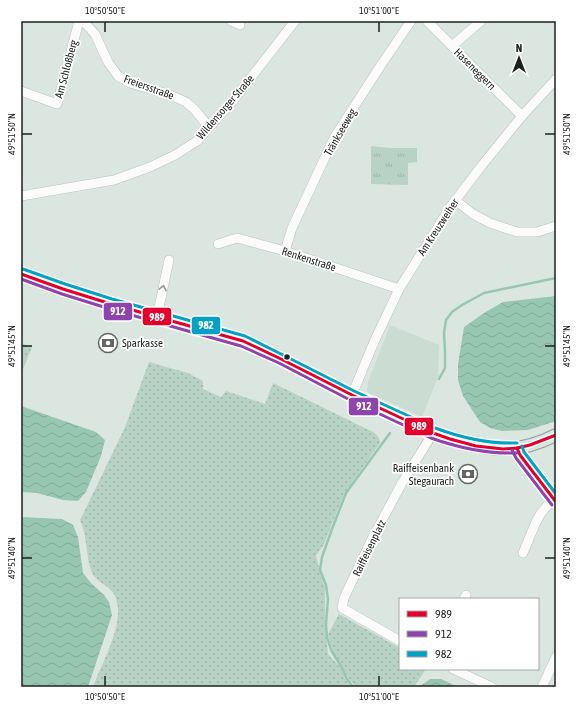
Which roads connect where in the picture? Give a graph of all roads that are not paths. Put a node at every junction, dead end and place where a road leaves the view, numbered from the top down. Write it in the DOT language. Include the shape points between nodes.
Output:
graph roads {
  1 [pos="79,21"];
  2 [pos="83,21"];
  3 [pos="231,21"];
  4 [pos="294,21"];
  5 [pos="411,21"];
  6 [pos="427,21"];
  7 [pos="481,21"];
  8 [pos="240,25"];
  9 [pos="452,46"];
  10 [pos="556,79"];
  11 [pos="21,91"];
  12 [pos="522,116"];
  13 [pos="209,128"];
  14 [pos="21,196"];
  15 [pos="455,200"];
  16 [pos="556,226"];
  17 [pos="218,244"];
  18 [pos="285,250"];
  19 [pos="169,260"];
  20 [pos="21,274"];
  21 [pos="399,290"];
  22 [pos="157,317"];
  23 [pos="352,395"];
  24 [pos="433,433"];
  25 [pos="556,435"];
  26 [pos="517,448"];
  27 [pos="555,500"];
  28 [pos="523,552"];
  29 [pos="399,640"];
  30 [pos="556,657"];
  31 [pos="455,670"];
  32 [pos="492,687"];
  33 [pos="542,687"];
  1 -- 11 [label="street, Am Schloßberg" via="57,104"];
  2 -- 13 [label="street, Freiersstraße" via="95,34 108,62 118,76 130,83 186,102"];
  3 -- 8 [label="street"];
  4 -- 13 [label="street, Wildensorger Straße"];
  5 -- 18 [label="street, Tränkseeweg" via="334,138 292,228"];
  6 -- 9 [label="street, Haseneggern"];
  7 -- 9 [label="street"];
  9 -- 12 [label="street, Haseneggern"];
  10 -- 12 [label="street, Am Kreuzweiher"];
  12 -- 15 [label="street, Am Kreuzweiher"];
  13 -- 14 [label="street, Wildensorger Straße" via="197,141 150,167 114,180"];
  15 -- 16 [label="street" via="490,223 517,232 537,232"];
  15 -- 21 [label="street, Am Kreuzweiher"];
  17 -- 18 [label="street, Renkenstraße" via="237,238"];
  18 -- 21 [label="street, Renkenstraße"];
  22 -- 19 [label="street, one-way"];
  20 -- 22 [label="main road" via="90,298"];
  21 -- 23 [label="street, Am Kreuzweiher"];
  22 -- 23 [label="main road" via="243,341"];
  23 -- 24 [label="main road"];
  24 -- 26 [label="main road" via="475,445"];
  24 -- 29 [label="street, Raiffeisenplatz" via="373,537 344,598 342,608"];
  25 -- 26 [label="main road"];
  26 -- 27 [label="street"];
  27 -- 28 [label="street" via="541,512"];
  30 -- 33 [label="street"];
  31 -- 32 [label="street"];
}
